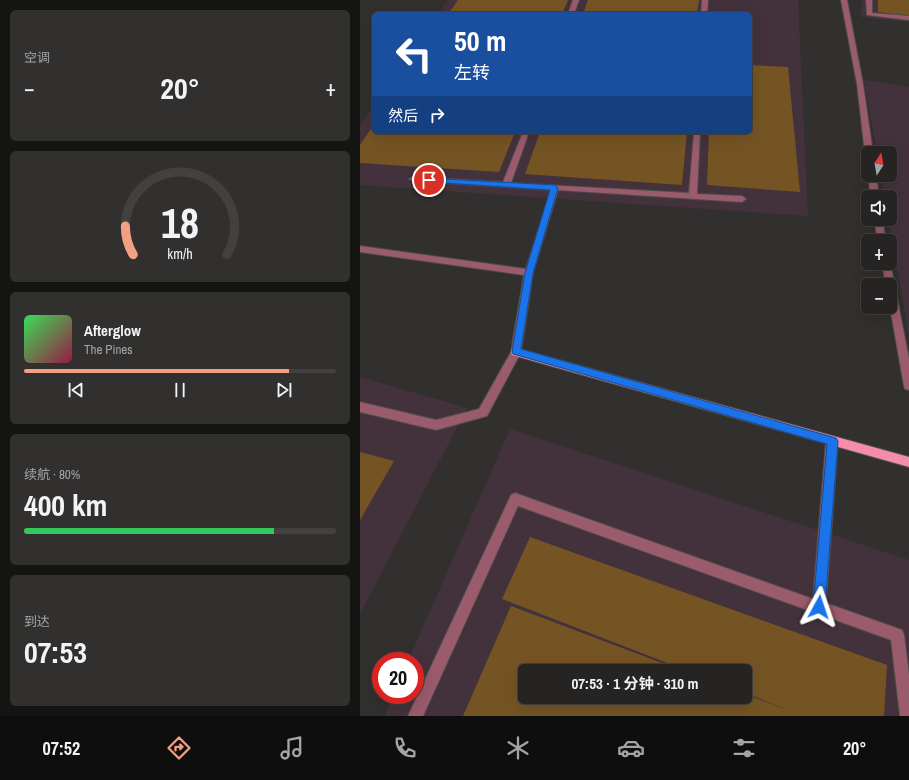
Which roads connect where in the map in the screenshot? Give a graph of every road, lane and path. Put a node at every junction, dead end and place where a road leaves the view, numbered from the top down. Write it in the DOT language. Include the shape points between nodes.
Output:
graph roads {
  1 [pos="576,0"];
  2 [pos="705,0"];
  3 [pos="844,0"];
  4 [pos="869,0"];
  5 [pos="572,12"];
  6 [pos="704,12"];
  7 [pos="909,18"];
  8 [pos="525,134"];
  9 [pos="697,134"];
  10 [pos="868,146"];
  11 [pos="413,179"];
  12 [pos="506,185"];
  13 [pos="555,188"];
  14 [pos="693,196"];
  15 [pos="742,200"];
  16 [pos="360,249"];
  17 [pos="887,270"];
  18 [pos="529,273"];
  19 [pos="516,352"];
  20 [pos="909,386"];
  21 [pos="360,407"];
  22 [pos="832,441"];
  23 [pos="909,462"];
  24 [pos="819,607"];
  25 [pos="415,716"];
  26 [pos="907,716"];
  1 -- 5 [label="street"];
  2 -- 6 [label="street"];
  3 -- 10 [label="street" via="860,84"];
  4 -- 7 [label="street" via="870,14"];
  8 -- 12 [label="street"];
  9 -- 14 [label="street"];
  11 -- 12 [label="street"];
  12 -- 13 [label="street"];
  13 -- 14 [label="street"];
  13 -- 18 [label="street"];
  14 -- 15 [label="street"];
  16 -- 18 [label="street"];
  17 -- 20 [label="street"];
  18 -- 19 [label="street"];
  19 -- 21 [label="street" via="483,413 436,425"];
  19 -- 22 [label="main road"];
  22 -- 23 [label="main road"];
  22 -- 24 [label="street"];
  24 -- 25 [label="street" via="515,499"];
  24 -- 26 [label="street" via="897,635"];
}
